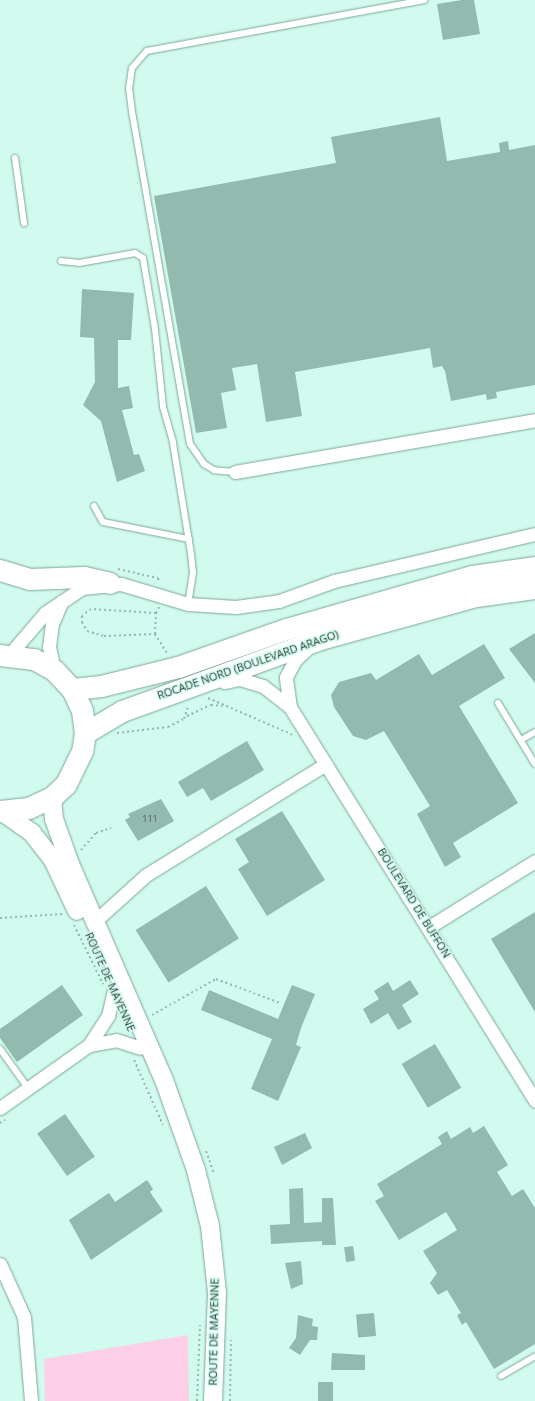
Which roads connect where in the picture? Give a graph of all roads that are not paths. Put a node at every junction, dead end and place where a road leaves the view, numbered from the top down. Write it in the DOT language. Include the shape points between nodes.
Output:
graph roads {
  1 [pos="424,0"];
  2 [pos="15,158"];
  3 [pos="24,223"];
  4 [pos="61,261"];
  5 [pos="535,420"];
  6 [pos="235,472"];
  7 [pos="94,506"];
  8 [pos="535,534"];
  9 [pos="189,539"];
  10 [pos="535,567"];
  11 [pos="0,570"];
  12 [pos="109,583"];
  13 [pos="535,588"];
  14 [pos="63,598"];
  15 [pos="188,604"];
  16 [pos="317,640"];
  17 [pos="5,654"];
  18 [pos="54,670"];
  19 [pos="72,689"];
  20 [pos="164,695"];
  21 [pos="498,703"];
  22 [pos="290,707"];
  23 [pos="535,732"];
  24 [pos="85,733"];
  25 [pos="520,740"];
  26 [pos="326,764"];
  27 [pos="535,764"];
  28 [pos="52,797"];
  29 [pos="1,811"];
  30 [pos="535,861"];
  31 [pos="94,922"];
  32 [pos="429,927"];
  33 [pos="108,990"];
  34 [pos="89,1045"];
  35 [pos="0,1049"];
  36 [pos="136,1052"];
  37 [pos="28,1088"];
  38 [pos="535,1101"];
  39 [pos="0,1108"];
  40 [pos="196,1170"];
  41 [pos="0,1264"];
  42 [pos="535,1356"];
  43 [pos="501,1376"];
  44 [pos="31,1401"];
  45 [pos="213,1401"];
  1 -- 6 [label="lane" via="147,51 132,68 129,89 132,112 190,444 204,464 214,470"];
  2 -- 3 [label="lane"];
  4 -- 9 [label="lane" via="79,263 135,253 143,258 155,329 162,407 173,443"];
  5 -- 6 [label="street"];
  7 -- 9 [label="lane" via="103,522"];
  8 -- 15 [label="street" via="334,581 279,601 236,607"];
  9 -- 15 [label="lane" via="193,573"];
  10 -- 19 [label="main road" via="472,576 286,628 178,667 101,686"];
  11 -- 12 [label="main road" via="28,579 84,577"];
  12 -- 14 [label="street" via="82,588"];
  12 -- 15 [label="street"];
  13 -- 16 [label="main road, ROCADE NORD (BOULEVARD ARAGO)" via="476,596"];
  14 -- 17 [label="street"];
  14 -- 18 [label="street" via="52,624 49,647"];
  16 -- 20 [label="main road, ROCADE NORD (BOULEVARD ARAGO)"];
  16 -- 22 [label="street" via="295,660 286,677"];
  17 -- 18 [label="main road" via="34,659"];
  18 -- 19 [label="main road"];
  19 -- 24 [label="main road" via="82,710"];
  20 -- 22 [label="street" via="240,679 263,686"];
  20 -- 24 [label="main road, ROCADE NORD (BOULEVARD ARAGO)" via="122,710"];
  21 -- 25 [label="lane"];
  22 -- 26 [label="street, BOULEVARD DE BUFFON"];
  23 -- 25 [label="lane"];
  24 -- 28 [label="main road" via="76,768"];
  25 -- 27 [label="lane"];
  26 -- 31 [label="street" via="146,876"];
  26 -- 32 [label="street, BOULEVARD DE BUFFON"];
  28 -- 29 [label="main road" via="28,808"];
  28 -- 31 [label="main road, ROUTE DE MAYENNE" via="54,818"];
  29 -- 33 [label="main road, ROUTE DE MAYENNE" via="32,832 53,860"];
  30 -- 32 [label="street"];
  31 -- 40 [label="main road, ROUTE DE MAYENNE" via="164,1080"];
  32 -- 38 [label="street, BOULEVARD DE BUFFON"];
  33 -- 34 [label="street" via="108,1016"];
  33 -- 36 [label="main road, ROUTE DE MAYENNE"];
  34 -- 36 [label="street" via="116,1040"];
  34 -- 37 [label="street"];
  35 -- 37 [label="lane"];
  36 -- 40 [label="main road, ROUTE DE MAYENNE"];
  37 -- 39 [label="street"];
  40 -- 45 [label="main road, ROUTE DE MAYENNE" via="210,1226 217,1293"];
  41 -- 44 [label="street" via="24,1317 30,1357"];
  42 -- 43 [label="lane"];
}
